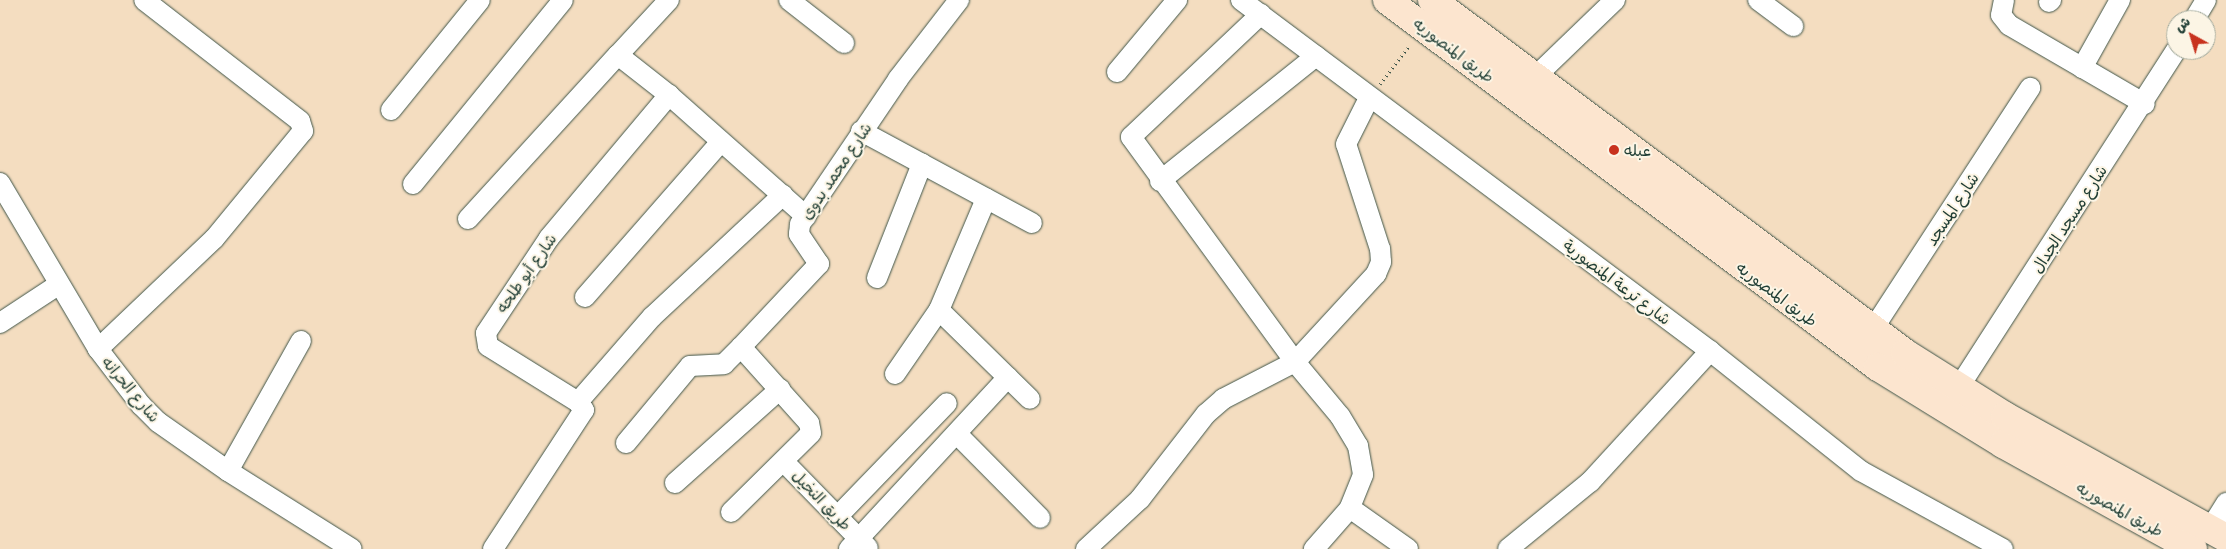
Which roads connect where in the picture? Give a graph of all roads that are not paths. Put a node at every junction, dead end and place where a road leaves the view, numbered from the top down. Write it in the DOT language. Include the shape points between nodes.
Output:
graph roads {
  1 [pos="144,0"];
  2 [pos="480,0"];
  3 [pos="563,0"];
  4 [pos="668,0"];
  5 [pos="789,0"];
  6 [pos="959,0"];
  7 [pos="1177,0"];
  8 [pos="1241,0"];
  9 [pos="1387,0"];
  10 [pos="1432,0"];
  11 [pos="1615,0"];
  12 [pos="1758,0"];
  13 [pos="2004,0"];
  14 [pos="2120,0"];
  15 [pos="1261,14"];
  16 [pos="1793,26"];
  17 [pos="844,43"];
  18 [pos="618,55"];
  19 [pos="1316,56"];
  20 [pos="2170,60"];
  21 [pos="2082,68"];
  22 [pos="1117,72"];
  23 [pos="1535,77"];
  24 [pos="2030,88"];
  25 [pos="1373,93"];
  26 [pos="669,95"];
  27 [pos="2145,104"];
  28 [pos="391,110"];
  29 [pos="861,131"];
  30 [pos="720,143"];
  31 [pos="922,164"];
  32 [pos="1160,181"];
  33 [pos="0,183"];
  34 [pos="413,184"];
  35 [pos="782,195"];
  36 [pos="986,199"];
  37 [pos="806,216"];
  38 [pos="468,219"];
  39 [pos="1032,223"];
  40 [pos="877,278"];
  41 [pos="58,285"];
  42 [pos="1823,295"];
  43 [pos="585,297"];
  44 [pos="939,310"];
  45 [pos="1807,317"];
  46 [pos="0,323"];
  47 [pos="1873,329"];
  48 [pos="301,341"];
  49 [pos="741,347"];
  50 [pos="98,349"];
  51 [pos="1710,351"];
  52 [pos="1295,362"];
  53 [pos="895,374"];
  54 [pos="1008,377"];
  55 [pos="1959,387"];
  56 [pos="780,389"];
  57 [pos="1030,399"];
  58 [pos="578,402"];
  59 [pos="947,403"];
  60 [pos="957,434"];
  61 [pos="626,443"];
  62 [pos="784,462"];
  63 [pos="228,471"];
  64 [pos="675,482"];
  65 [pos="2226,503"];
  66 [pos="1350,508"];
  67 [pos="731,512"];
  68 [pos="837,516"];
  69 [pos="1040,518"];
  70 [pos="2210,539"];
  71 [pos="859,546"];
  72 [pos="352,549"];
  73 [pos="493,549"];
  74 [pos="1086,549"];
  75 [pos="1314,549"];
  76 [pos="1408,549"];
  77 [pos="1508,549"];
  78 [pos="2003,549"];
  1 -- 50 [label="street" via="300,121 303,131 214,239"];
  2 -- 28 [label="street"];
  3 -- 34 [label="street"];
  4 -- 18 [label="street"];
  5 -- 17 [label="street"];
  6 -- 29 [label="street, شارع محمد بدوى"];
  7 -- 22 [label="street"];
  8 -- 15 [label="street, شارع ترعة المنصورية"];
  9 -- 45 [label="main road, طريق المنصوريه"];
  10 -- 23 [label="main road, طريق المنصوريه"];
  11 -- 23 [label="street"];
  12 -- 16 [label="street"];
  13 -- 21 [label="street" via="2001,15 2009,25"];
  14 -- 21 [label="street"];
  15 -- 19 [label="street, شارع ترعة المنصورية"];
  15 -- 32 [label="street" via="1132,132 1131,142"];
  18 -- 26 [label="street"];
  18 -- 38 [label="street"];
  19 -- 25 [label="street, شارع ترعة المنصورية"];
  19 -- 32 [label="street"];
  20 -- 27 [label="street, شارع مسجد الجدال"];
  21 -- 27 [label="street"];
  23 -- 42 [label="main road, طريق المنصوريه"];
  24 -- 47 [label="street, شارع المسجد"];
  25 -- 51 [label="street, شارع ترعة المنصورية"];
  25 -- 52 [label="street" via="1346,144 1381,262"];
  26 -- 30 [label="street"];
  26 -- 58 [label="street, شارع أبو طلحه" via="549,238 486,333 485,341 496,352"];
  27 -- 55 [label="street, شارع مسجد الجدال"];
  29 -- 31 [label="street"];
  29 -- 37 [label="street, شارع محمد بدوى"];
  30 -- 35 [label="street"];
  30 -- 43 [label="street"];
  31 -- 36 [label="street"];
  31 -- 40 [label="street"];
  32 -- 52 [label="street"];
  33 -- 41 [label="street, شارع الحرانه"];
  35 -- 37 [label="street"];
  35 -- 58 [label="street" via="652,317"];
  36 -- 39 [label="street"];
  36 -- 44 [label="street"];
  37 -- 49 [label="street, شارع محمد بدوى" via="799,234 819,264"];
  41 -- 46 [label="street"];
  41 -- 50 [label="street, شارع الحرانه"];
  42 -- 45 [label="main road"];
  42 -- 47 [label="main road, طريق المنصوريه"];
  44 -- 53 [label="street"];
  44 -- 54 [label="street"];
  45 -- 70 [label="main road, طريق المنصوريه" via="2003,444"];
  47 -- 55 [label="main road, طريق المنصوريه"];
  48 -- 63 [label="street"];
  49 -- 56 [label="street"];
  49 -- 61 [label="street" via="724,364 690,366"];
  50 -- 63 [label="street, شارع الحرانه" via="158,422"];
  51 -- 77 [label="street" via="1590,482"];
  51 -- 78 [label="street, شارع ترعة المنصورية" via="1861,471"];
  52 -- 66 [label="street" via="1340,416 1358,446 1363,475"];
  52 -- 74 [label="street" via="1223,399 1206,414 1140,499"];
  54 -- 57 [label="street"];
  54 -- 60 [label="street"];
  55 -- 70 [label="main road, طريق المنصوريه"];
  56 -- 62 [label="street" via="811,427 809,438"];
  56 -- 64 [label="street"];
  58 -- 73 [label="street" via="584,410 581,419"];
  59 -- 68 [label="street"];
  60 -- 69 [label="street"];
  60 -- 71 [label="street"];
  62 -- 67 [label="street"];
  62 -- 68 [label="street, طريق النخيل"];
  63 -- 72 [label="street, شارع الحرانه"];
  65 -- 70 [label="street"];
  66 -- 75 [label="street"];
  66 -- 76 [label="street"];
  68 -- 71 [label="street, طريق النخيل"];
}
